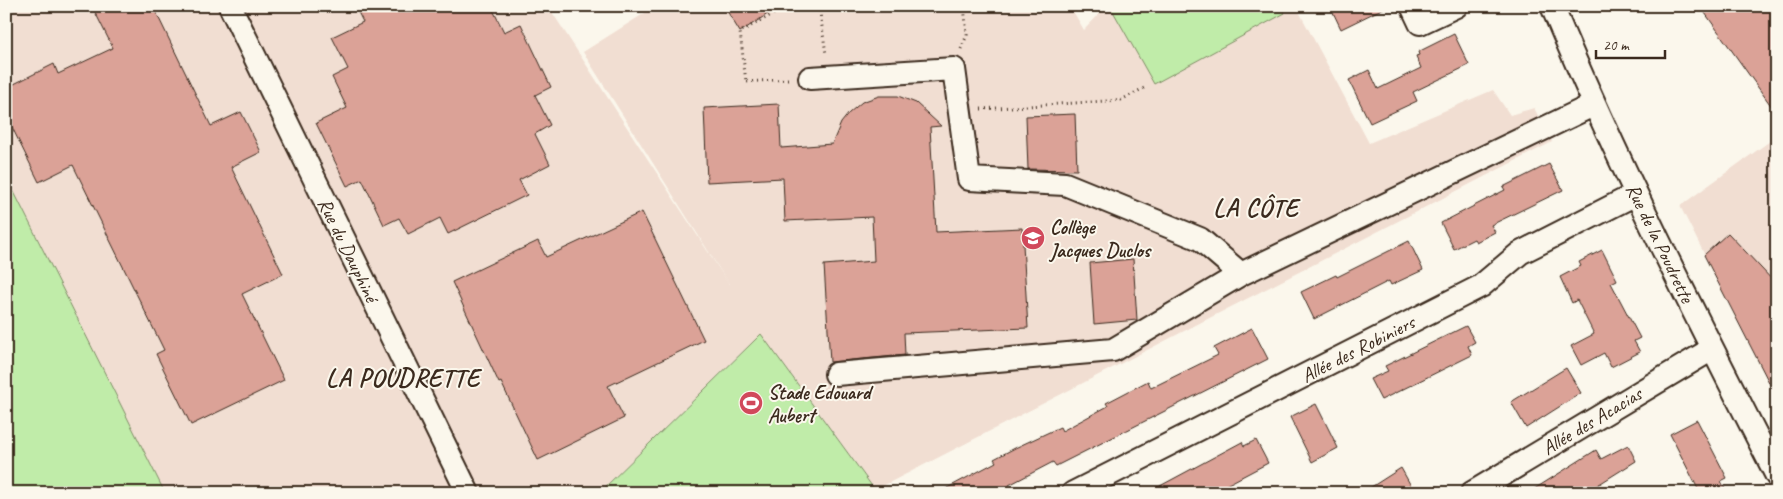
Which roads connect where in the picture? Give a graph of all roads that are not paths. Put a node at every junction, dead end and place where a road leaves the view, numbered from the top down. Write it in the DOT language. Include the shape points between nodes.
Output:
graph roads {
  1 [pos="230,6"];
  2 [pos="1412,6"];
  3 [pos="1456,6"];
  4 [pos="1552,6"];
  5 [pos="820,78"];
  6 [pos="1593,105"];
  7 [pos="1636,194"];
  8 [pos="1242,274"];
  9 [pos="1712,349"];
  10 [pos="836,374"];
  11 [pos="1777,476"];
  12 [pos="468,493"];
  13 [pos="1073,493"];
  14 [pos="1472,493"];
  1 -- 12 [label="street, Rue du Dauphiné"];
  2 -- 3 [label="street" via="1420,23"];
  4 -- 6 [label="street, Rue de la Poudrette"];
  5 -- 8 [label="street" via="954,69 968,179 1065,184 1200,239"];
  6 -- 7 [label="street, Rue de la Poudrette"];
  6 -- 8 [label="street"];
  7 -- 9 [label="street, Rue de la Poudrette"];
  7 -- 13 [label="street, Allée des Robiniers" via="1520,253 1481,286"];
  8 -- 10 [label="street" via="1113,350"];
  9 -- 11 [label="street, Rue de la Poudrette"];
  9 -- 14 [label="street, Allée des Acacias"];
}
